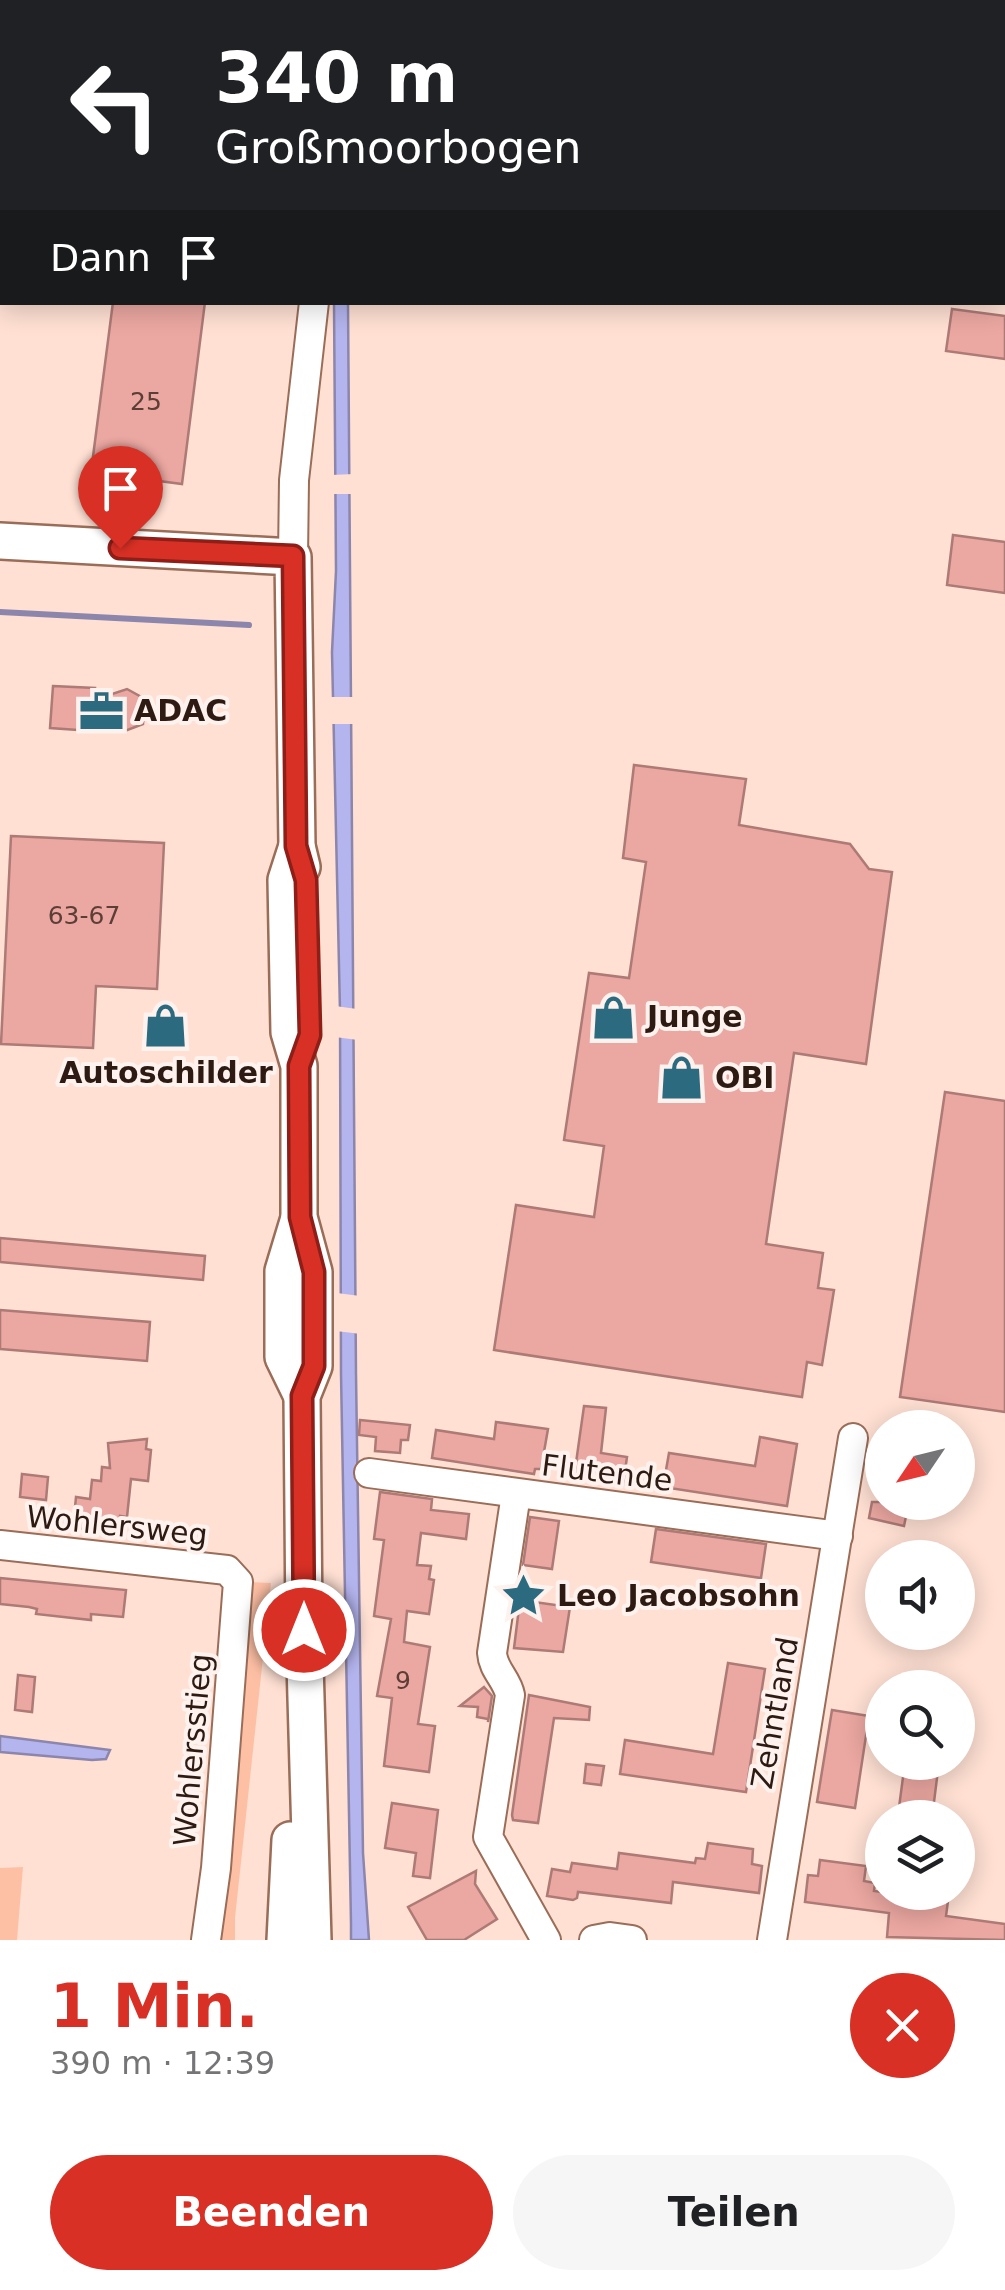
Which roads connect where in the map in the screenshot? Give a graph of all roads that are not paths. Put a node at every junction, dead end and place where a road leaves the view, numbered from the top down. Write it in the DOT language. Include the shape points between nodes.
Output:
graph roads {
  1 [pos="314,305"];
  2 [pos="0,541"];
  3 [pos="293,556"];
  4 [pos="300,1217"];
  5 [pos="302,1396"];
  6 [pos="853,1438"];
  7 [pos="369,1472"];
  8 [pos="516,1494"];
  9 [pos="838,1536"];
  10 [pos="0,1545"];
  11 [pos="227,1570"];
  12 [pos="304,1630"];
  13 [pos="206,1940"];
  14 [pos="284,1940"];
  15 [pos="313,1940"];
  16 [pos="546,1940"];
  17 [pos="594,1940"];
  18 [pos="632,1940"];
  19 [pos="772,1940"];
  1 -- 3 [label="street" via="294,480"];
  2 -- 3 [label="main road"];
  3 -- 4 [label="main road" via="296,846 306,880 299,1006 289,1032 299,1066"];
  4 -- 5 [label="main road" via="314,1272 314,1366"];
  4 -- 5 [label="main road" via="282,1271 283,1358"];
  5 -- 12 [label="main road"];
  6 -- 9 [label="street, Zehntland"];
  7 -- 8 [label="street, Flutende"];
  8 -- 9 [label="street, Flutende"];
  8 -- 16 [label="street" via="492,1653 510,1695 488,1838"];
  9 -- 19 [label="street, Zehntland"];
  10 -- 11 [label="street, Wohlersweg"];
  11 -- 13 [label="street, Wohlersstieg" via="240,1590"];
  12 -- 14 [label="main road"];
  12 -- 15 [label="main road"];
  17 -- 18 [label="street"];
}
